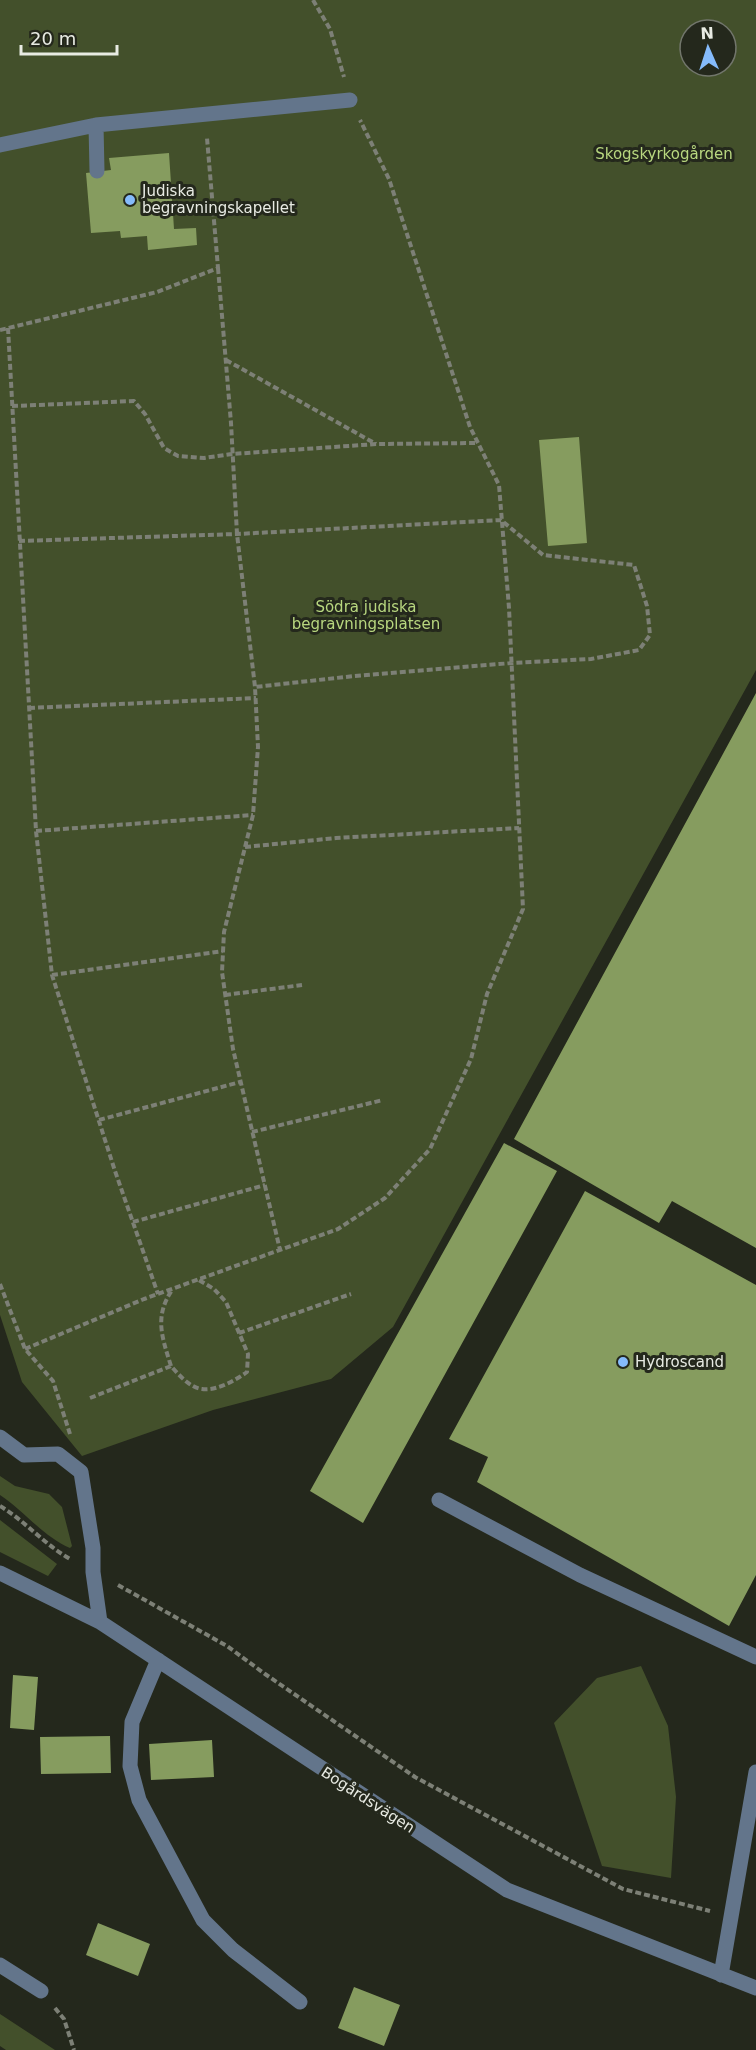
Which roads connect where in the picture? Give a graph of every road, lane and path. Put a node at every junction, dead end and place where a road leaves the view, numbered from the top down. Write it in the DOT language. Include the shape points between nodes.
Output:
graph roads {
  1 [pos="313,0"];
  2 [pos="350,100"];
  3 [pos="205,113"];
  4 [pos="96,124"];
  5 [pos="0,145"];
  6 [pos="97,171"];
  7 [pos="218,268"];
  8 [pos="8,328"];
  9 [pos="0,330"];
  10 [pos="225,359"];
  11 [pos="12,406"];
  12 [pos="478,443"];
  13 [pos="377,444"];
  14 [pos="232,454"];
  15 [pos="501,520"];
  16 [pos="237,534"];
  17 [pos="19,541"];
  18 [pos="512,663"];
  19 [pos="255,687"];
  20 [pos="256,698"];
  21 [pos="29,708"];
  22 [pos="254,815"];
  23 [pos="519,828"];
  24 [pos="36,831"];
  25 [pos="244,847"];
  26 [pos="223,951"];
  27 [pos="52,975"];
  28 [pos="302,985"];
  29 [pos="225,995"];
  30 [pos="240,1082"];
  31 [pos="383,1100"];
  32 [pos="99,1120"];
  33 [pos="252,1132"];
  34 [pos="265,1185"];
  35 [pos="133,1222"];
  36 [pos="280,1250"];
  37 [pos="197,1280"];
  38 [pos="0,1284"];
  39 [pos="173,1288"];
  40 [pos="158,1294"];
  41 [pos="351,1294"];
  42 [pos="239,1333"];
  43 [pos="25,1349"];
  44 [pos="171,1366"];
  45 [pos="90,1398"];
  46 [pos="0,1437"];
  47 [pos="81,1472"];
  48 [pos="439,1500"];
  49 [pos="0,1506"];
  50 [pos="93,1572"];
  51 [pos="0,1573"];
  52 [pos="100,1622"];
  53 [pos="756,1657"];
  54 [pos="158,1660"];
  55 [pos="756,1772"];
  56 [pos="730,1917"];
  57 [pos="0,1965"];
  58 [pos="721,1975"];
  59 [pos="756,1988"];
  60 [pos="41,1991"];
  61 [pos="300,2002"];
  62 [pos="74,2050"];
  1 -- 2 [label="path" via="330,29"];
  2 -- 3 [label="street"];
  2 -- 12 [label="path" via="389,179"];
  3 -- 4 [label="street"];
  3 -- 7 [label="path"];
  4 -- 5 [label="street"];
  4 -- 6 [label="street"];
  7 -- 8 [label="path" via="157,292"];
  7 -- 10 [label="path"];
  8 -- 9 [label="path"];
  8 -- 11 [label="path"];
  10 -- 13 [label="path"];
  10 -- 14 [label="path"];
  11 -- 14 [label="path" via="134,401 164,448 178,456"];
  11 -- 17 [label="path"];
  12 -- 13 [label="path"];
  12 -- 15 [label="path" via="499,485"];
  13 -- 14 [label="path"];
  14 -- 16 [label="path"];
  15 -- 16 [label="path"];
  15 -- 18 [label="path"];
  15 -- 18 [label="path" via="543,555 634,565 647,606 650,635 639,650 591,659"];
  16 -- 17 [label="path"];
  16 -- 19 [label="path"];
  17 -- 21 [label="path"];
  18 -- 19 [label="path"];
  18 -- 23 [label="path"];
  19 -- 20 [label="path"];
  20 -- 21 [label="path"];
  20 -- 22 [label="path"];
  21 -- 24 [label="path"];
  22 -- 24 [label="path"];
  22 -- 25 [label="path"];
  23 -- 25 [label="path"];
  23 -- 36 [label="path" via="523,909 487,994 471,1059 430,1149 386,1198 338,1229"];
  24 -- 27 [label="path"];
  25 -- 26 [label="path"];
  26 -- 27 [label="path"];
  26 -- 29 [label="path"];
  27 -- 32 [label="path"];
  28 -- 29 [label="path"];
  29 -- 30 [label="path"];
  30 -- 32 [label="path"];
  30 -- 33 [label="path"];
  31 -- 33 [label="path"];
  32 -- 35 [label="path"];
  33 -- 34 [label="path"];
  34 -- 35 [label="path"];
  34 -- 36 [label="path"];
  35 -- 40 [label="path"];
  36 -- 37 [label="path"];
  37 -- 39 [label="path"];
  37 -- 42 [label="path" via="214,1289 226,1302"];
  38 -- 43 [label="path"];
  39 -- 40 [label="path"];
  39 -- 44 [label="path" via="160,1316"];
  40 -- 43 [label="path"];
  41 -- 42 [label="path"];
  42 -- 44 [label="path" via="248,1354 247,1372 231,1383 201,1389 184,1380"];
  43 -- 47 [label="path" via="53,1381"];
  44 -- 45 [label="path"];
  46 -- 47 [label="street" via="24,1455 58,1455"];
  47 -- 50 [label="street"];
  48 -- 53 [label="street" via="580,1575"];
  49 -- 50 [label="path" via="54,1549"];
  50 -- 52 [label="street"];
  50 -- 56 [label="path" via="227,1646 415,1777 623,1889"];
  51 -- 52 [label="street, Bogårdsvägen"];
  52 -- 54 [label="street, Bogårdsvägen"];
  54 -- 58 [label="street, Bogårdsvägen" via="507,1890"];
  54 -- 61 [label="street" via="132,1722 130,1766 140,1800 203,1920 233,1950"];
  55 -- 56 [label="street"];
  56 -- 58 [label="street"];
  57 -- 60 [label="street"];
  58 -- 59 [label="street, Bogårdsvägen"];
  60 -- 62 [label="path" via="64,2019"];
}
